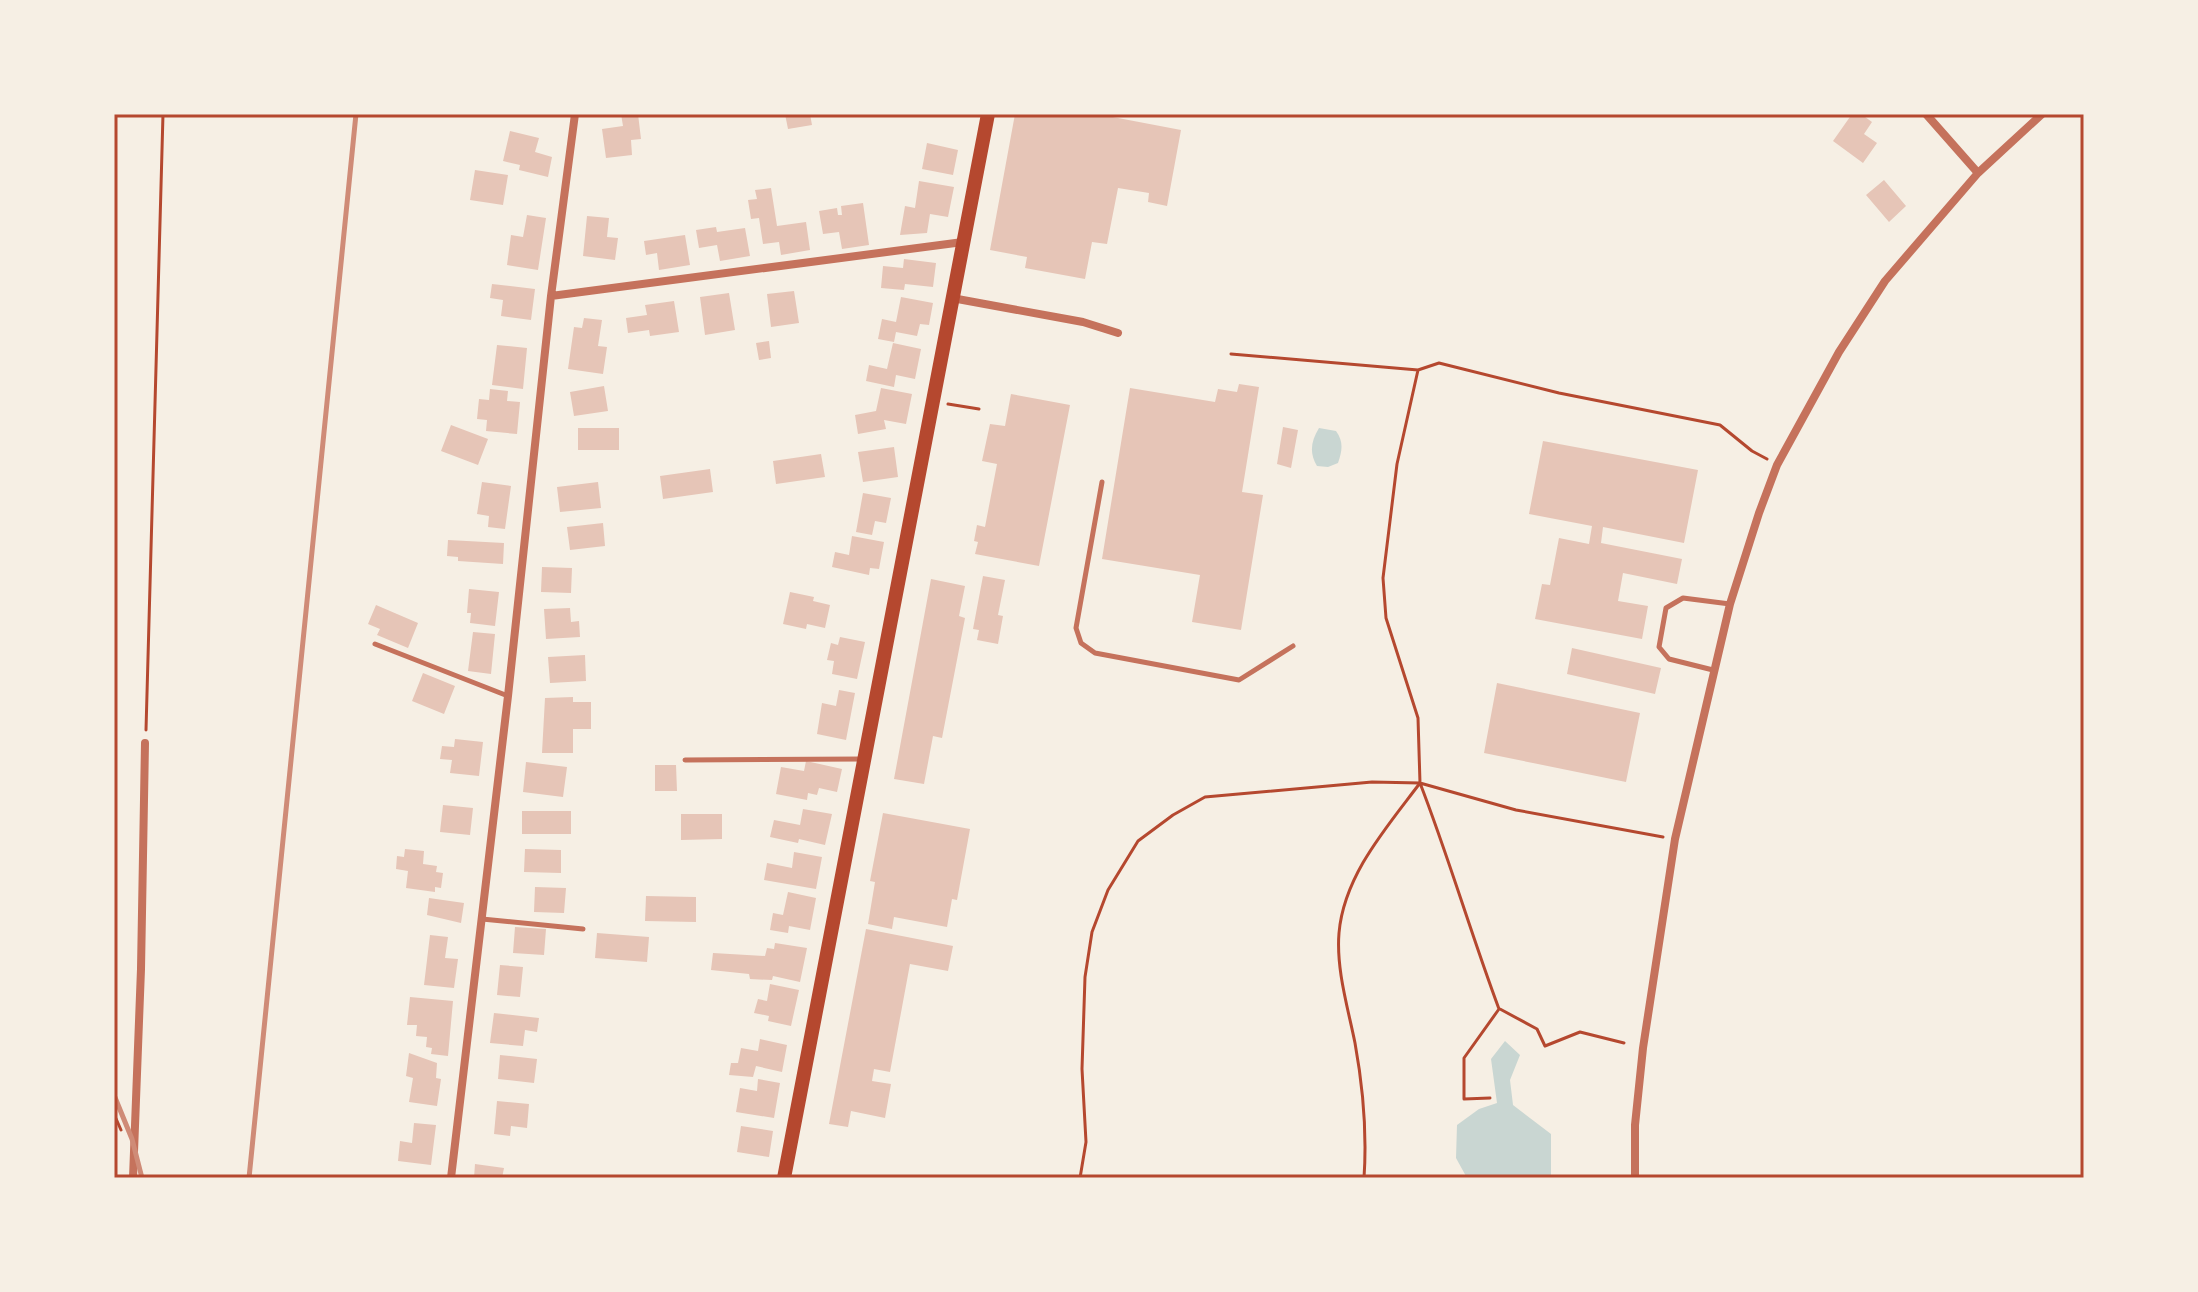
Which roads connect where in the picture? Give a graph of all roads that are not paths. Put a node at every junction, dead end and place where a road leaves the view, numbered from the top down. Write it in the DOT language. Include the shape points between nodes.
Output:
graph roads {
  1 [pos="575,114"];
  2 [pos="988,114"];
  3 [pos="1926,114"];
  4 [pos="2042,114"];
  5 [pos="1978,173"];
  6 [pos="963,242"];
  7 [pos="551,296"];
  8 [pos="952,298"];
  9 [pos="1118,333"];
  10 [pos="1102,482"];
  11 [pos="1730,604"];
  12 [pos="375,644"];
  13 [pos="1293,646"];
  14 [pos="1713,670"];
  15 [pos="508,696"];
  16 [pos="145,743"];
  17 [pos="864,759"];
  18 [pos="685,760"];
  19 [pos="482,919"];
  20 [pos="583,929"];
  21 [pos="133,1178"];
  22 [pos="451,1178"];
  23 [pos="784,1178"];
  24 [pos="1635,1178"];
  1 -- 7 [label="street"];
  2 -- 6 [label="main road"];
  3 -- 5 [label="street"];
  4 -- 5 [label="street"];
  5 -- 11 [label="street" via="1885,281 1839,352 1777,465"];
  6 -- 7 [label="street"];
  6 -- 8 [label="main road"];
  7 -- 15 [label="street"];
  8 -- 9 [label="street"];
  8 -- 17 [label="main road"];
  10 -- 13 [label="lane" via="1076,628 1081,643 1095,653 1239,680"];
  11 -- 14 [label="street"];
  11 -- 14 [label="lane" via="1683,598 1666,608 1659,647 1669,659"];
  12 -- 15 [label="lane"];
  14 -- 24 [label="street" via="1675,839 1643,1048"];
  15 -- 19 [label="street"];
  16 -- 21 [label="street"];
  17 -- 18 [label="lane"];
  17 -- 23 [label="main road"];
  19 -- 20 [label="lane"];
  19 -- 22 [label="street"];
}
